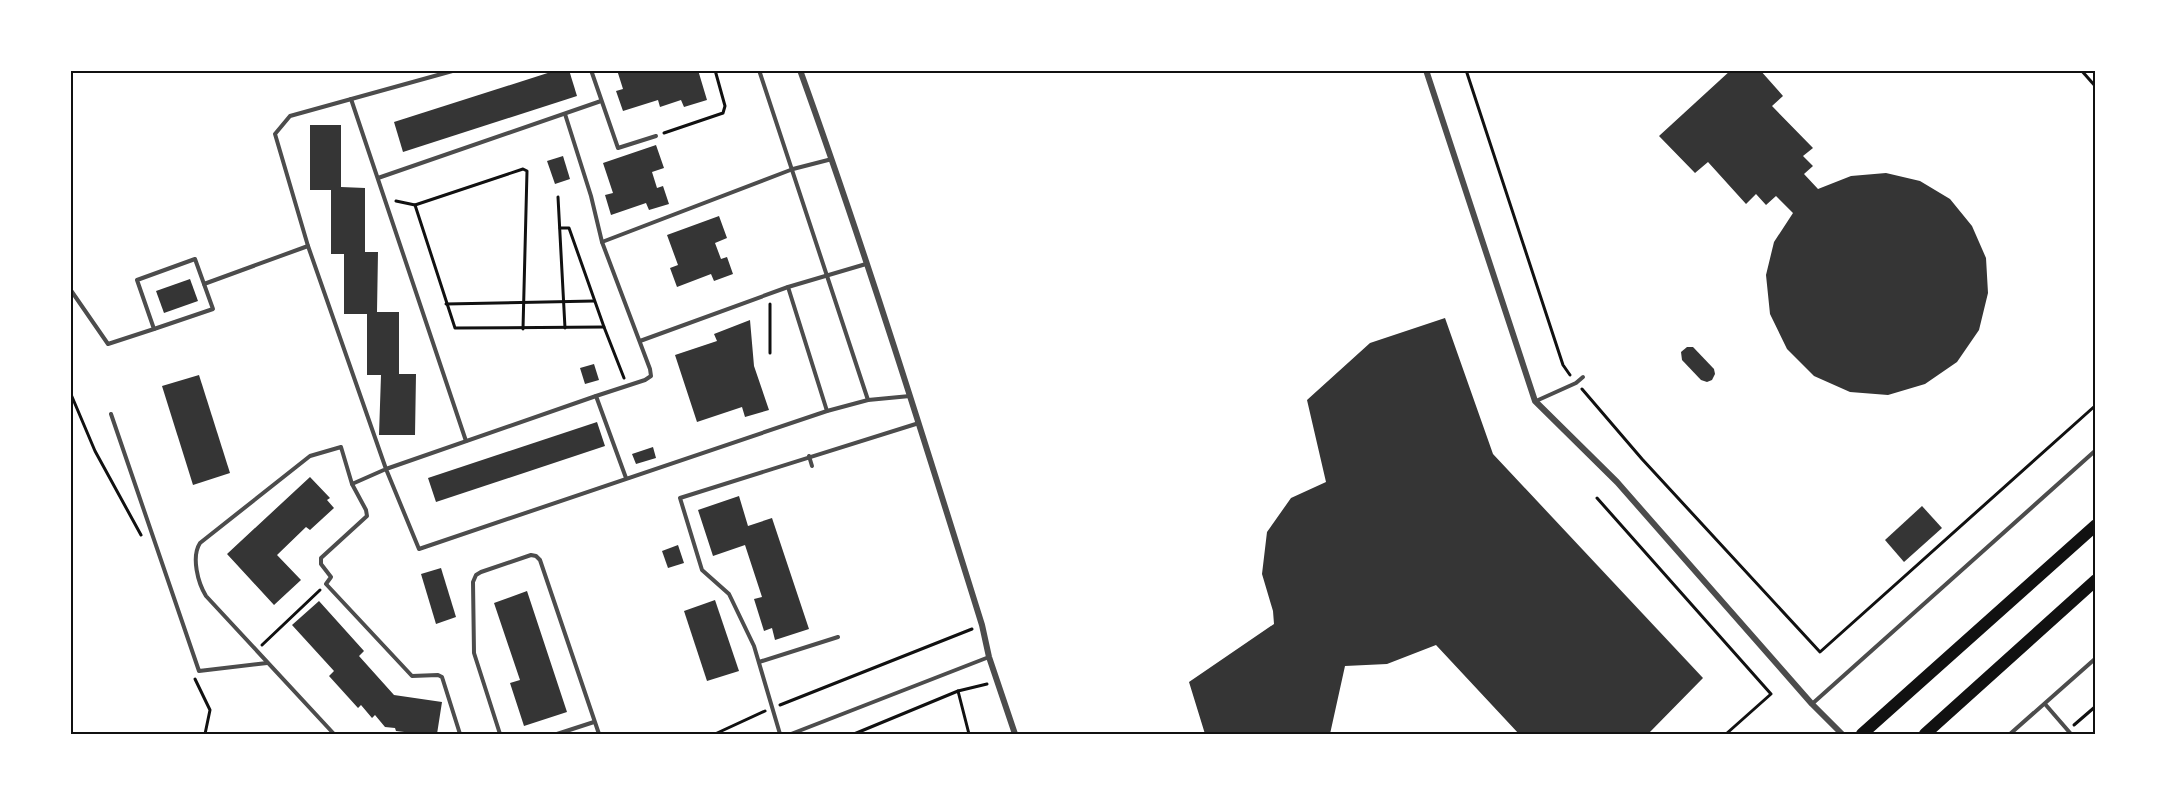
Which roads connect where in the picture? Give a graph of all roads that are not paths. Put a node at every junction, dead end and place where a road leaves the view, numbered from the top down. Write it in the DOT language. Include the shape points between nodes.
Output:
graph roads {
  1 [pos="456,70"];
  2 [pos="591,70"];
  3 [pos="759,70"];
  4 [pos="800,70"];
  5 [pos="1426,70"];
  6 [pos="351,99"];
  7 [pos="601,101"];
  8 [pos="565,114"];
  9 [pos="656,136"];
  10 [pos="832,159"];
  11 [pos="793,169"];
  12 [pos="378,178"];
  13 [pos="602,242"];
  14 [pos="308,246"];
  15 [pos="866,264"];
  16 [pos="827,275"];
  17 [pos="204,284"];
  18 [pos="788,287"];
  19 [pos="70,289"];
  20 [pos="154,329"];
  21 [pos="640,341"];
  22 [pos="1583,377"];
  23 [pos="596,396"];
  24 [pos="910,396"];
  25 [pos="868,400"];
  26 [pos="1535,401"];
  27 [pos="827,411"];
  28 [pos="111,414"];
  29 [pos="919,423"];
  30 [pos="466,441"];
  31 [pos="2096,450"];
  32 [pos="809,456"];
  33 [pos="812,466"];
  34 [pos="386,469"];
  35 [pos="626,478"];
  36 [pos="352,484"];
  37 [pos="2096,525"];
  38 [pos="2096,580"];
  39 [pos="838,637"];
  40 [pos="989,657"];
  41 [pos="2096,658"];
  42 [pos="268,663"];
  43 [pos="759,663"];
  44 [pos="1812,704"];
  45 [pos="2045,704"];
  46 [pos="594,722"];
  47 [pos="2070,732"];
  48 [pos="333,735"];
  49 [pos="460,735"];
  50 [pos="500,735"];
  51 [pos="557,735"];
  52 [pos="598,735"];
  53 [pos="780,735"];
  54 [pos="791,735"];
  55 [pos="1016,735"];
  56 [pos="1842,735"];
  57 [pos="1862,735"];
  58 [pos="1925,735"];
  59 [pos="2010,735"];
  1 -- 6 [label="lane"];
  2 -- 7 [label="lane"];
  3 -- 11 [label="lane"];
  4 -- 10 [label="street"];
  5 -- 26 [label="street"];
  6 -- 12 [label="lane"];
  6 -- 14 [label="lane" via="290,116 275,134"];
  7 -- 8 [label="lane"];
  7 -- 9 [label="lane" via="618,148"];
  8 -- 12 [label="lane"];
  8 -- 13 [label="lane"];
  10 -- 11 [label="lane"];
  10 -- 15 [label="street"];
  11 -- 13 [label="lane"];
  11 -- 16 [label="lane"];
  12 -- 30 [label="lane"];
  13 -- 21 [label="lane"];
  14 -- 17 [label="lane"];
  14 -- 34 [label="lane"];
  15 -- 16 [label="lane"];
  15 -- 24 [label="street"];
  16 -- 18 [label="lane"];
  16 -- 25 [label="lane"];
  17 -- 20 [label="lane" via="213,309"];
  17 -- 20 [label="lane" via="195,259 137,280"];
  18 -- 21 [label="lane"];
  18 -- 27 [label="lane"];
  19 -- 20 [label="lane" via="108,344"];
  21 -- 23 [label="lane" via="651,376"];
  22 -- 26 [label="lane"];
  23 -- 30 [label="lane"];
  23 -- 35 [label="lane"];
  24 -- 25 [label="lane"];
  24 -- 29 [label="street"];
  25 -- 27 [label="lane"];
  26 -- 44 [label="street" via="1617,482"];
  27 -- 35 [label="lane"];
  28 -- 42 [label="lane" via="198,671"];
  29 -- 32 [label="lane"];
  29 -- 40 [label="street"];
  30 -- 34 [label="lane"];
  31 -- 44 [label="lane"];
  32 -- 33 [label="lane"];
  32 -- 43 [label="lane" via="680,498 702,570 729,594"];
  34 -- 35 [label="lane" via="419,549"];
  34 -- 36 [label="lane"];
  36 -- 42 [label="lane" via="340,447 310,456 196,549 201,589"];
  36 -- 49 [label="lane" via="367,516 321,558 331,577 326,584 412,676 442,677"];
  37 -- 57 [label="main road"];
  38 -- 58 [label="main road"];
  39 -- 43 [label="lane"];
  40 -- 54 [label="lane"];
  40 -- 55 [label="street"];
  41 -- 45 [label="lane"];
  42 -- 48 [label="lane"];
  43 -- 53 [label="lane"];
  44 -- 56 [label="street"];
  45 -- 47 [label="lane"];
  45 -- 59 [label="lane"];
  46 -- 50 [label="lane" via="540,560 531,555 481,572 473,582 474,653"];
  46 -- 51 [label="lane"];
  46 -- 52 [label="lane"];
}
